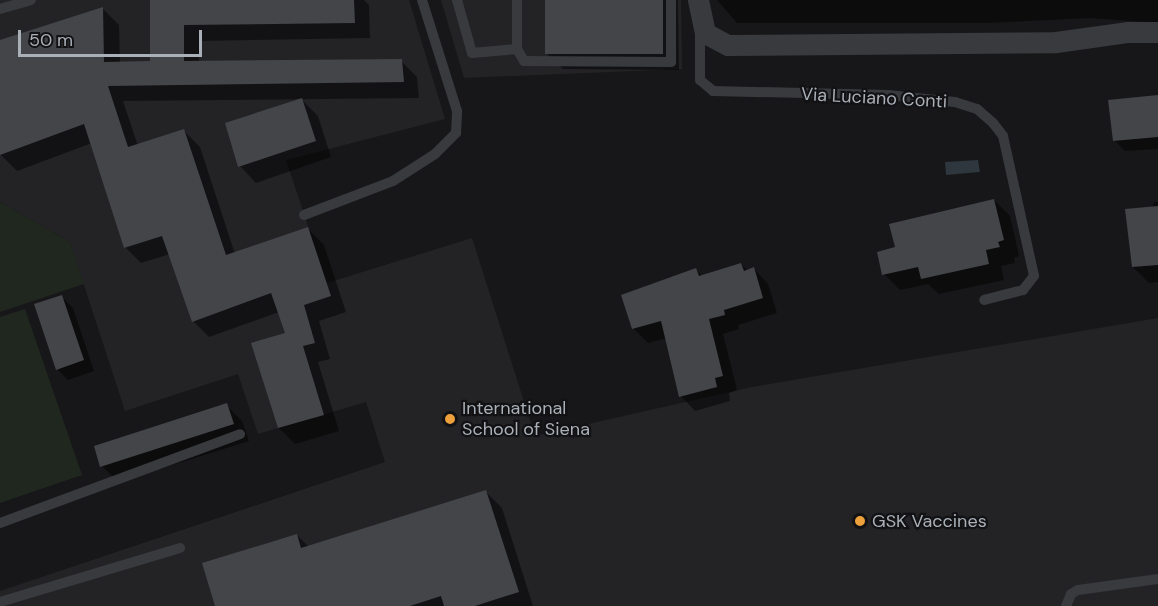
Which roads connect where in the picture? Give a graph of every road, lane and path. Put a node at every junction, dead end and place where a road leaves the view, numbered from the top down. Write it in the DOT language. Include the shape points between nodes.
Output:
graph roads {
  1 [pos="31,0"];
  2 [pos="422,0"];
  3 [pos="457,0"];
  4 [pos="517,0"];
  5 [pos="671,0"];
  6 [pos="698,0"];
  7 [pos="0,9"];
  8 [pos="700,23"];
  9 [pos="1158,32"];
  10 [pos="517,49"];
  11 [pos="304,215"];
  12 [pos="984,300"];
  13 [pos="240,434"];
  14 [pos="0,523"];
  15 [pos="180,548"];
  16 [pos="1158,579"];
  17 [pos="0,602"];
  18 [pos="1066,606"];
  1 -- 7 [label="lane"];
  2 -- 11 [label="lane" via="457,111 456,133 435,154 393,181"];
  3 -- 10 [label="lane" via="472,53"];
  4 -- 10 [label="lane"];
  5 -- 10 [label="lane" via="671,62 524,61"];
  6 -- 8 [label="street, Via Luciano Conti"];
  8 -- 9 [label="street" via="712,39 728,45 1056,42"];
  8 -- 12 [label="lane, Via Luciano Conti" via="700,80 713,91 888,95 955,102 977,109 993,123 1003,136 1034,276 1023,290"];
  13 -- 14 [label="lane"];
  15 -- 17 [label="lane"];
  16 -- 18 [label="lane" via="1077,590"];
}
